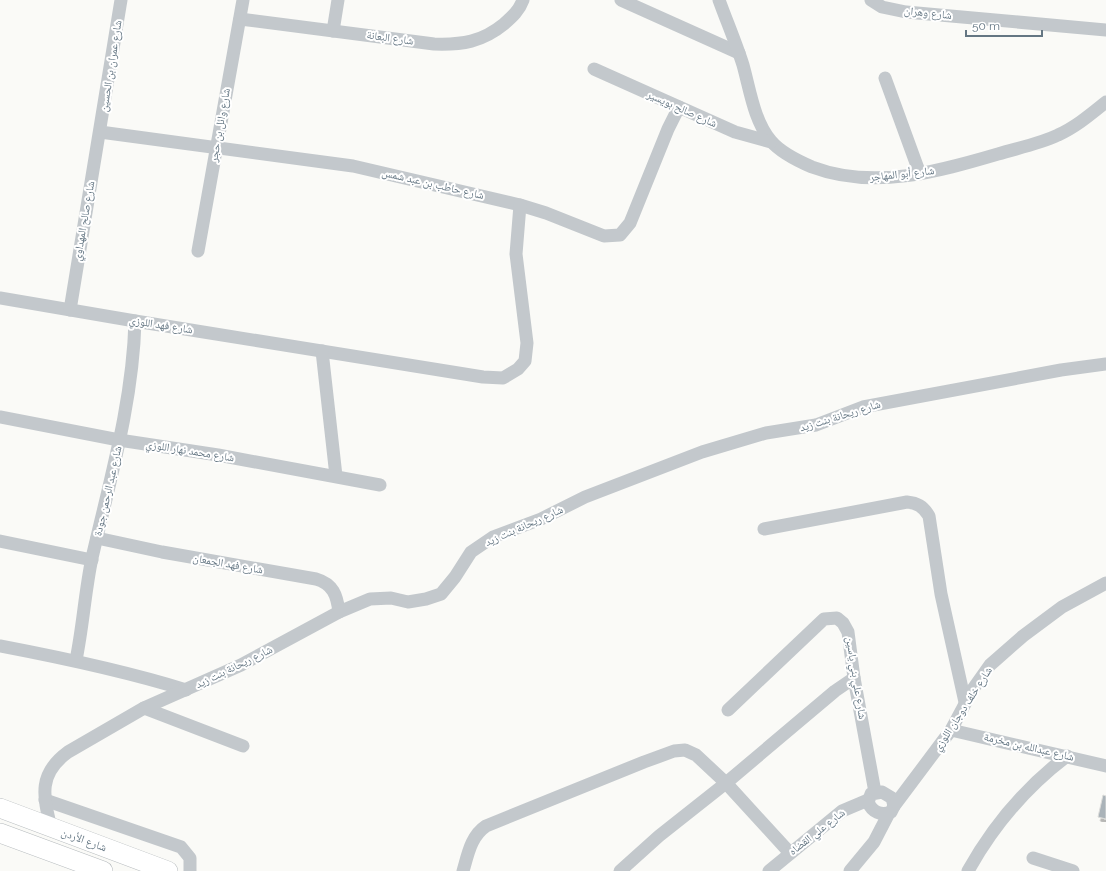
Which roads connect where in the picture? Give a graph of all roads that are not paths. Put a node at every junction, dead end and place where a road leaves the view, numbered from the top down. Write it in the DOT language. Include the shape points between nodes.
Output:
graph roads {
  1 [pos="121,0"];
  2 [pos="243,0"];
  3 [pos="338,0"];
  4 [pos="523,0"];
  5 [pos="621,0"];
  6 [pos="719,0"];
  7 [pos="871,0"];
  8 [pos="240,19"];
  9 [pos="1106,30"];
  10 [pos="333,31"];
  11 [pos="739,53"];
  12 [pos="594,69"];
  13 [pos="885,78"];
  14 [pos="1106,102"];
  15 [pos="679,107"];
  16 [pos="100,132"];
  17 [pos="771,142"];
  18 [pos="216,148"];
  19 [pos="920,174"];
  20 [pos="520,205"];
  21 [pos="198,251"];
  22 [pos="0,298"];
  23 [pos="70,310"];
  24 [pos="135,321"];
  25 [pos="322,351"];
  26 [pos="1106,364"];
  27 [pos="0,417"];
  28 [pos="119,440"];
  29 [pos="336,476"];
  30 [pos="380,485"];
  31 [pos="764,529"];
  32 [pos="97,538"];
  33 [pos="0,541"];
  34 [pos="92,560"];
  35 [pos="1106,583"];
  36 [pos="339,612"];
  37 [pos="0,646"];
  38 [pos="76,660"];
  39 [pos="854,678"];
  40 [pos="186,690"];
  41 [pos="965,702"];
  42 [pos="144,708"];
  43 [pos="728,710"];
  44 [pos="951,730"];
  45 [pos="243,746"];
  46 [pos="1066,756"];
  47 [pos="1106,766"];
  48 [pos="726,783"];
  49 [pos="872,796"];
  50 [pos="45,800"];
  51 [pos="0,808"];
  52 [pos="892,810"];
  53 [pos="51,828"];
  54 [pos="0,833"];
  55 [pos="790,853"];
  56 [pos="1033,858"];
  57 [pos="103,871"];
  58 [pos="168,871"];
  59 [pos="190,871"];
  60 [pos="463,871"];
  61 [pos="620,871"];
  62 [pos="769,871"];
  63 [pos="850,871"];
  64 [pos="968,871"];
  65 [pos="1073,871"];
  1 -- 16 [label="street, شارع عمران بن الحسين"];
  2 -- 8 [label="street, شارع وائل بن حجر"];
  3 -- 10 [label="street"];
  4 -- 10 [label="street, شارع البعانة" via="514,15 498,29 481,39 460,44 434,44"];
  5 -- 11 [label="street"];
  6 -- 11 [label="street, شارع أبو المهاجر"];
  7 -- 9 [label="street, شارع وهران" via="882,7 906,12"];
  8 -- 10 [label="street, شارع البعانة"];
  8 -- 18 [label="street, شارع وائل بن حجر"];
  11 -- 17 [label="street, شارع أبو المهاجر" via="760,122"];
  12 -- 15 [label="street, شارع صالح بويسير"];
  13 -- 19 [label="street"];
  14 -- 19 [label="street, شارع أبو المهاجر" via="1059,134 973,162"];
  15 -- 17 [label="street, شارع صالح بويسير" via="735,132"];
  15 -- 20 [label="street, شارع حاطب بن عبد شمس" via="630,223 620,235 614,237 595,234 546,212"];
  16 -- 18 [label="street, شارع حاطب بن عبد شمس"];
  16 -- 23 [label="street, شارع صالح المهداوي"];
  17 -- 19 [label="street, شارع أبو المهاجر" via="800,162 834,174 858,178"];
  18 -- 20 [label="street, شارع حاطب بن عبد شمس" via="353,166"];
  18 -- 21 [label="street, شارع وائل بن حجر"];
  20 -- 25 [label="street, شارع فهد اللوزي" via="516,254 527,342 525,361 518,368 503,378 483,377"];
  22 -- 23 [label="street, شارع فهد اللوزي"];
  23 -- 24 [label="street, شارع فهد اللوزي"];
  24 -- 25 [label="street, شارع فهد اللوزي"];
  24 -- 28 [label="street, شارع عبد الرحمن جودة" via="130,375"];
  25 -- 29 [label="street"];
  26 -- 36 [label="street, شارع ريحانة بنت زيد" via="863,407 816,425 796,430 766,432 702,452 586,497 541,519 493,537 471,552 456,577 441,594 408,602 391,598 370,598"];
  27 -- 28 [label="street, شارع محمد نهار اللوزي"];
  28 -- 29 [label="street, شارع محمد نهار اللوزي"];
  28 -- 32 [label="street, شارع عبد الرحمن جودة"];
  29 -- 30 [label="street, شارع محمد نهار اللوزي"];
  31 -- 41 [label="street" via="907,502 917,503 925,509 929,516 940,594"];
  32 -- 34 [label="street, شارع عبد الرحمن جودة"];
  32 -- 36 [label="street, شارع فهد الجمعان" via="324,581 336,593"];
  33 -- 34 [label="street"];
  34 -- 38 [label="street, شارع عبد الرحمن جودة"];
  35 -- 41 [label="street, شارع خلف دوجان اللوزي" via="1062,607 1023,636 990,665"];
  36 -- 40 [label="street, شارع ريحانة بنت زيد" via="241,665"];
  37 -- 38 [label="street"];
  38 -- 40 [label="street"];
  39 -- 43 [label="street, شارع علي بني ياسين" via="848,632 844,623 838,618 824,619"];
  39 -- 48 [label="street"];
  39 -- 49 [label="street, شارع علي بني ياسين"];
  40 -- 42 [label="street, شارع ريحانة بنت زيد"];
  41 -- 44 [label="street, شارع خلف دوجان اللوزي"];
  42 -- 45 [label="street"];
  42 -- 50 [label="street, شارع ريحانة بنت زيد" via="56,761 47,775"];
  44 -- 46 [label="street, شارع عبدالله بن مخرمة"];
  44 -- 52 [label="street, شارع خلف دوجان اللوزي"];
  46 -- 47 [label="street, شارع عبدالله بن مخرمة"];
  46 -- 64 [label="street" via="1041,775 1016,803 981,847"];
  48 -- 55 [label="street"];
  48 -- 60 [label="street" via="696,755 685,750 674,751 486,826 472,841"];
  48 -- 61 [label="street" via="659,836"];
  49 -- 52 [label="street" via="888,794 892,798"];
  49 -- 52 [label="street" via="870,807 876,812 884,814"];
  49 -- 55 [label="street, شارع علي القضاه" via="842,811"];
  50 -- 53 [label="street, شارع ريحانة بنت زيد"];
  50 -- 59 [label="street" via="181,848 190,858"];
  51 -- 53 [label="highway, شارع الأردن"];
  52 -- 63 [label="street, شارع خلف دوجان اللوزي" via="874,842"];
  53 -- 58 [label="highway, شارع الأردن"];
  54 -- 57 [label="highway, شارع الأردن"];
  55 -- 62 [label="street, شارع علي القضاه"];
  56 -- 65 [label="street"];
}
